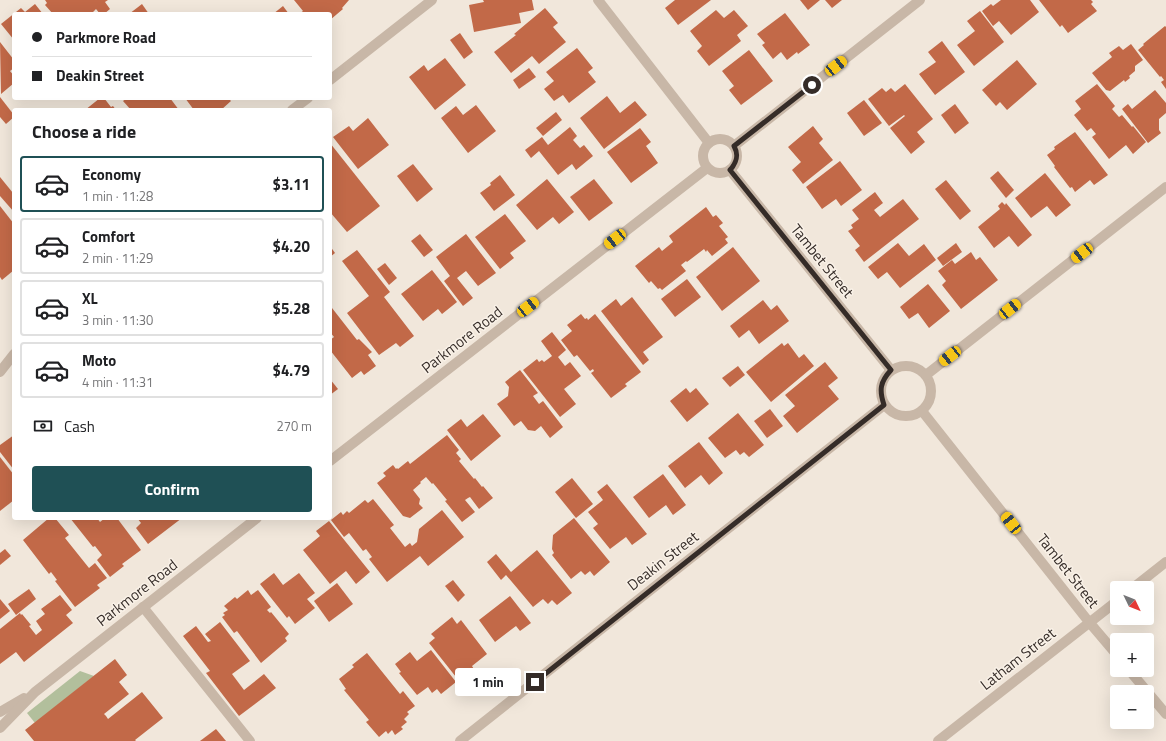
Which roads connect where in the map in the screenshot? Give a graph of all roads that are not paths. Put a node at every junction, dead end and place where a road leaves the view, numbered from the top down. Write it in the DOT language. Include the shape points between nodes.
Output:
graph roads {
  1 [pos="432,0"];
  2 [pos="598,0"];
  3 [pos="920,0"];
  4 [pos="332,78"];
  5 [pos="305,100"];
  6 [pos="295,108"];
  7 [pos="709,143"];
  8 [pos="734,146"];
  9 [pos="707,168"];
  10 [pos="730,170"];
  11 [pos="1166,187"];
  12 [pos="12,357"];
  13 [pos="891,370"];
  14 [pos="0,372"];
  15 [pos="926,375"];
  16 [pos="884,405"];
  17 [pos="922,411"];
  18 [pos="332,459"];
  19 [pos="254,520"];
  20 [pos="1166,562"];
  21 [pos="1142,581"];
  22 [pos="1110,606"];
  23 [pos="143,607"];
  24 [pos="1089,622"];
  25 [pos="1110,647"];
  26 [pos="1135,677"];
  27 [pos="35,692"];
  28 [pos="0,712"];
  29 [pos="1166,714"];
  30 [pos="0,728"];
  31 [pos="250,741"];
  32 [pos="460,741"];
  33 [pos="938,741"];
  1 -- 4 [label="street"];
  2 -- 7 [label="street"];
  3 -- 8 [label="street"];
  5 -- 6 [label="street"];
  7 -- 8 [label="street" via="719,139"];
  7 -- 9 [label="street" via="703,152"];
  8 -- 10 [label="street" via="736,161"];
  9 -- 10 [label="street" via="716,173"];
  9 -- 18 [label="street, Parkmore Road"];
  10 -- 13 [label="street, Tambet Street"];
  11 -- 15 [label="street"];
  12 -- 14 [label="street"];
  13 -- 15 [label="street" via="909,366 918,368"];
  13 -- 16 [label="street" via="881,387"];
  15 -- 17 [label="street" via="932,393 929,403"];
  16 -- 17 [label="street" via="892,413 902,416 913,416"];
  16 -- 32 [label="street, Deakin Street"];
  17 -- 24 [label="street, Tambet Street"];
  19 -- 23 [label="street, Parkmore Road"];
  20 -- 21 [label="street"];
  22 -- 24 [label="street, Latham Street"];
  23 -- 27 [label="street, Parkmore Road"];
  23 -- 31 [label="street"];
  24 -- 25 [label="street, Tambet Street"];
  24 -- 33 [label="street, Latham Street"];
  26 -- 29 [label="street"];
  27 -- 28 [label="street, Parkmore Road"];
  27 -- 30 [label="street, Parkmore Road"];
}
